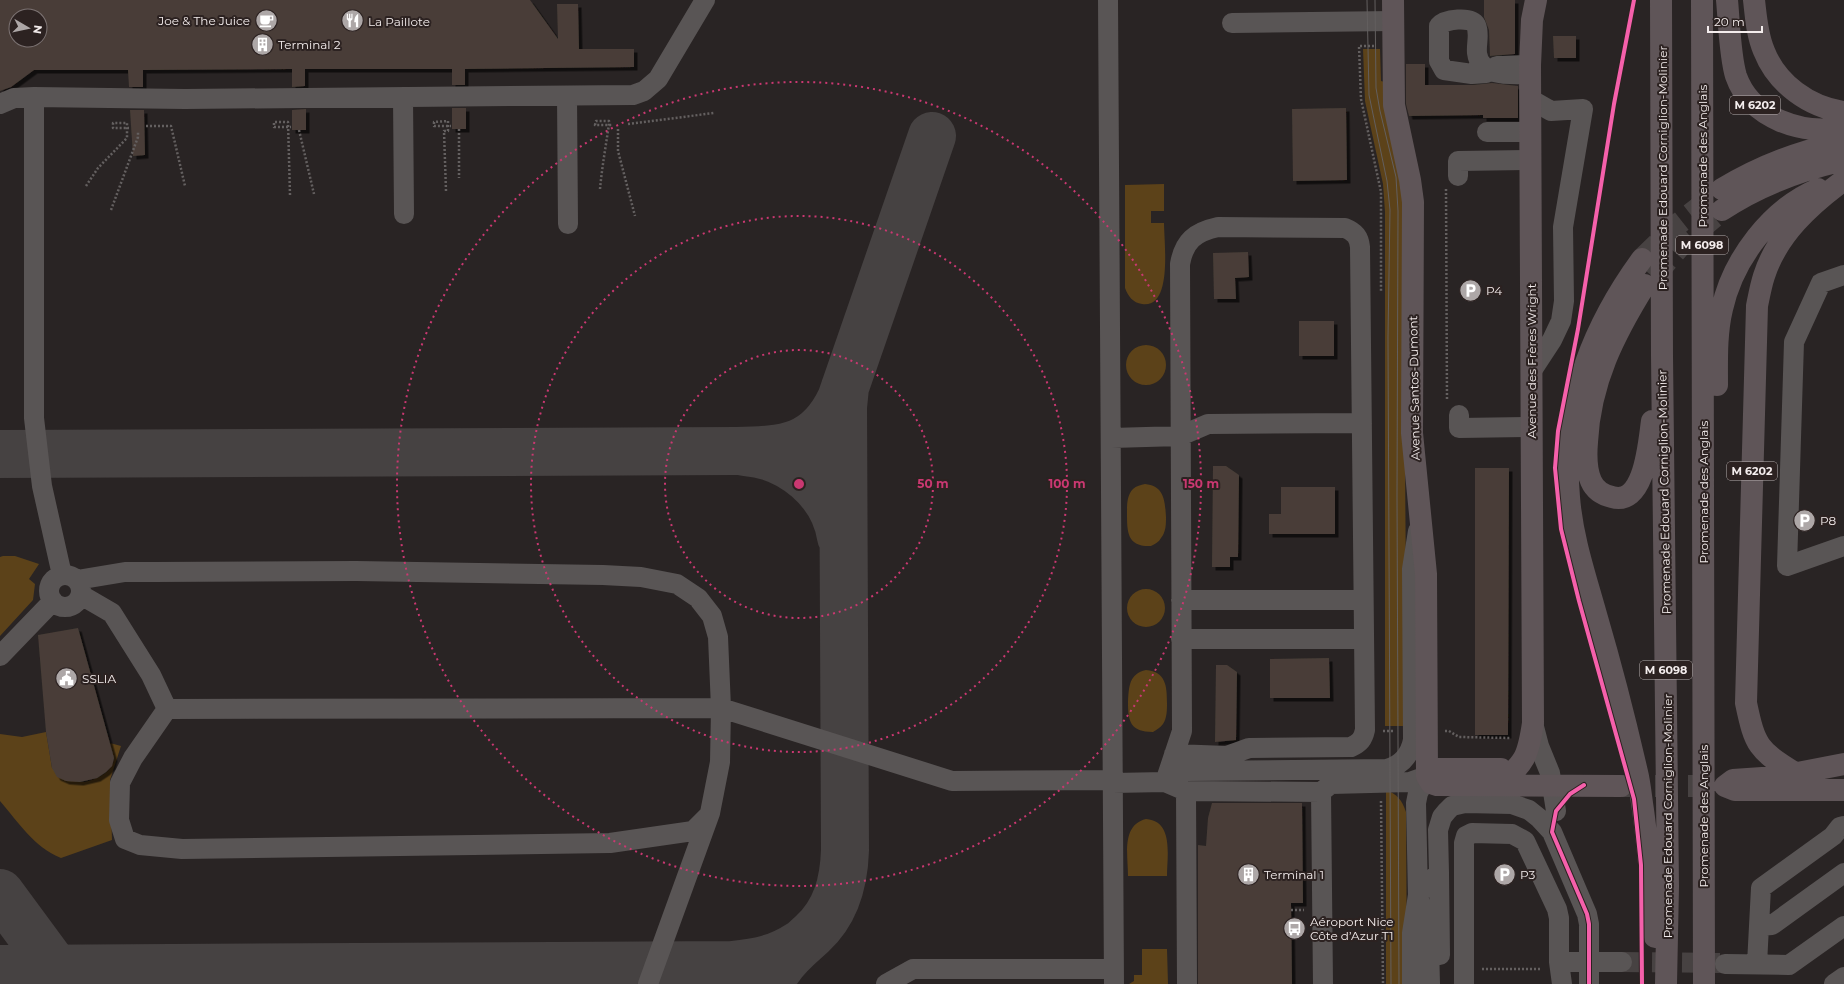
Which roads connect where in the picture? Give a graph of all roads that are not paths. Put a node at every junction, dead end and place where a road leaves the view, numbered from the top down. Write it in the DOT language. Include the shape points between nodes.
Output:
graph roads {
  1 [pos="1108,0"];
  2 [pos="1661,0"];
  3 [pos="1702,0"];
  4 [pos="1727,0"];
  5 [pos="1754,0"];
  6 [pos="1535,1"];
  7 [pos="698,4"];
  8 [pos="1393,10"];
  9 [pos="1232,23"];
  10 [pos="1491,70"];
  11 [pos="1530,70"];
  12 [pos="34,96"];
  13 [pos="567,96"];
  14 [pos="403,97"];
  15 [pos="1530,99"];
  16 [pos="0,104"];
  17 [pos="1844,112"];
  18 [pos="1844,127"];
  19 [pos="1487,132"];
  20 [pos="1530,132"];
  21 [pos="1844,141"];
  22 [pos="1530,160"];
  23 [pos="1844,160"];
  24 [pos="1458,174"];
  25 [pos="1844,180"];
  26 [pos="404,214"];
  27 [pos="568,224"];
  28 [pos="1642,259"];
  29 [pos="1844,275"];
  30 [pos="1645,285"];
  31 [pos="1662,356"];
  32 [pos="1531,372"];
  33 [pos="1459,418"];
  34 [pos="1362,423"];
  35 [pos="1532,427"];
  36 [pos="1180,436"];
  37 [pos="1112,438"];
  38 [pos="1703,489"];
  39 [pos="1420,514"];
  40 [pos="1844,546"];
  41 [pos="73,583"];
  42 [pos="1181,600"];
  43 [pos="1363,600"];
  44 [pos="53,601"];
  45 [pos="1364,639"];
  46 [pos="1181,640"];
  47 [pos="0,656"];
  48 [pos="721,708"];
  49 [pos="167,709"];
  50 [pos="1533,723"];
  51 [pos="1174,754"];
  52 [pos="1844,764"];
  53 [pos="1517,769"];
  54 [pos="1795,774"];
  55 [pos="1427,776"];
  56 [pos="1552,779"];
  57 [pos="1113,781"];
  58 [pos="1165,782"];
  59 [pos="1500,784"];
  60 [pos="1584,785"];
  61 [pos="1621,786"];
  62 [pos="1844,790"];
  63 [pos="1186,791"];
  64 [pos="1321,792"];
  65 [pos="1556,810"];
  66 [pos="710,813"];
  67 [pos="1839,830"];
  68 [pos="1552,832"];
  69 [pos="1439,873"];
  70 [pos="1844,873"];
  71 [pos="1418,895"];
  72 [pos="1759,926"];
  73 [pos="1844,926"];
  74 [pos="1622,962"];
  75 [pos="1725,964"];
  76 [pos="1757,964"];
  77 [pos="1553,965"];
  78 [pos="1114,976"];
  79 [pos="1844,977"];
  80 [pos="648,984"];
  81 [pos="886,984"];
  82 [pos="1187,984"];
  83 [pos="1323,984"];
  84 [pos="1412,984"];
  85 [pos="1430,984"];
  86 [pos="1440,984"];
  87 [pos="1464,984"];
  88 [pos="1562,984"];
  89 [pos="1589,984"];
  90 [pos="1659,984"];
  91 [pos="1666,984"];
  92 [pos="1704,984"];
  93 [pos="1834,984"];
  1 -- 37 [label="street"];
  2 -- 31 [label="main road, Promenade Edouard Corniglion-Molinier / M 6098"];
  3 -- 38 [label="main road, Promenade des Anglais / M 6098"];
  4 -- 18 [label="main road, M 6202" via="1736,74 1742,90 1749,98 1764,112 1793,126 1815,130"];
  5 -- 17 [label="main road, M 6202" via="1759,36 1776,72 1804,98"];
  6 -- 11 [label="main road, Avenue des Frères Wright" via="1530,38"];
  7 -- 13 [label="street" via="658,79 644,91 633,95"];
  8 -- 9 [label="street"];
  8 -- 39 [label="main road, Avenue Santos-Dumont" via="1394,105 1413,202 1412,432"];
  10 -- 11 [label="street" via="1500,75"];
  11 -- 15 [label="main road, Avenue des Frères Wright"];
  12 -- 14 [label="street" via="185,99"];
  12 -- 16 [label="street" via="14,98"];
  12 -- 41 [label="street" via="34,418 42,486"];
  13 -- 14 [label="street"];
  13 -- 27 [label="street"];
  14 -- 26 [label="street"];
  15 -- 20 [label="main road, Avenue des Frères Wright"];
  15 -- 32 [label="street" via="1551,111 1583,109 1563,227 1564,301 1561,321"];
  19 -- 20 [label="street"];
  20 -- 22 [label="main road, Avenue des Frères Wright"];
  21 -- 23 [label="main road" via="1796,153 1768,164 1722,199 1738,199 1809,168"];
  22 -- 24 [label="street" via="1458,161"];
  22 -- 32 [label="main road, Avenue des Frères Wright"];
  25 -- 38 [label="main road, M 6202" via="1805,195 1784,208 1755,240 1727,288 1718,330 1716,412"];
  25 -- 54 [label="main road, M 6202" via="1804,212 1789,230 1775,251 1764,275 1757,306 1746,703 1757,744 1771,758"];
  28 -- 90 [label="main road" via="1605,316 1589,353 1573,409 1568,474 1572,526 1613,672 1638,774 1649,850"];
  29 -- 40 [label="street" via="1820,283 1794,342 1787,566"];
  30 -- 31 [label="main road" via="1615,336 1601,369 1592,401 1588,426 1588,468 1591,481 1605,496 1625,496 1633,491 1640,481 1648,450"];
  31 -- 91 [label="main road, Promenade Edouard Corniglion-Molinier / M 6098" via="1668,886"];
  32 -- 35 [label="main road, Avenue des Frères Wright"];
  33 -- 35 [label="street" via="1459,428"];
  34 -- 36 [label="street" via="1208,424"];
  34 -- 36 [label="street" via="1360,247 1356,234 1338,227 1218,227 1206,230 1191,239 1182,252"];
  34 -- 43 [label="street"];
  35 -- 50 [label="main road, Avenue des Frères Wright"];
  36 -- 37 [label="street"];
  36 -- 42 [label="street"];
  37 -- 57 [label="street"];
  38 -- 92 [label="main road, Promenade des Anglais / M 6098"];
  39 -- 55 [label="main road, Avenue Santos-Dumont" via="1426,574"];
  39 -- 58 [label="street" via="1412,569 1413,740 1404,761 1387,770 1186,771"];
  41 -- 44 [label="street" via="53,581 49,591"];
  41 -- 44 [label="street" via="76,603 61,607"];
  41 -- 48 [label="street" via="125,572 356,571 641,577 677,584 698,598 712,616 718,638"];
  41 -- 49 [label="street" via="112,613 151,675"];
  42 -- 43 [label="street"];
  42 -- 46 [label="street"];
  43 -- 45 [label="street"];
  44 -- 47 [label="street"];
  45 -- 46 [label="street"];
  45 -- 51 [label="street" via="1365,730 1357,744 1248,748 1227,756"];
  46 -- 51 [label="street" via="1182,731"];
  48 -- 49 [label="street"];
  48 -- 57 [label="street" via="952,781"];
  48 -- 66 [label="street" via="720,762"];
  49 -- 66 [label="street" via="133,758 120,783 119,820 125,839 140,845 190,849 610,843 693,831"];
  50 -- 53 [label="main road, Avenue des Frères Wright" via="1528,750"];
  50 -- 56 [label="street, Avenue des Frères Wright"];
  51 -- 58 [label="street"];
  52 -- 54 [label="main road"];
  53 -- 55 [label="main road" via="1438,768"];
  53 -- 56 [label="main road"];
  53 -- 59 [label="main road, Avenue des Frères Wright"];
  54 -- 62 [label="main road" via="1732,780 1725,786 1735,790"];
  55 -- 59 [label="main road" via="1431,783 1436,785"];
  55 -- 64 [label="street" via="1410,782 1331,784"];
  55 -- 71 [label="street" via="1416,803"];
  56 -- 59 [label="main road"];
  56 -- 60 [label="main road"];
  56 -- 65 [label="street, Avenue des Frères Wright"];
  57 -- 58 [label="street"];
  57 -- 78 [label="street"];
  58 -- 63 [label="street"];
  60 -- 61 [label="main road"];
  60 -- 65 [label="street" via="1570,794"];
  63 -- 64 [label="street"];
  63 -- 82 [label="street"];
  64 -- 83 [label="street"];
  65 -- 68 [label="street"];
  66 -- 80 [label="street"];
  67 -- 72 [label="street" via="1819,857 1760,893"];
  68 -- 69 [label="street" via="1540,818 1517,805 1458,804 1448,811 1438,830"];
  68 -- 89 [label="street" via="1584,905 1589,924"];
  69 -- 71 [label="street"];
  69 -- 86 [label="street"];
  70 -- 72 [label="street" via="1772,925"];
  71 -- 84 [label="street" via="1412,933"];
  71 -- 85 [label="street" via="1429,945"];
  72 -- 76 [label="street"];
  73 -- 76 [label="street" via="1789,965"];
  74 -- 77 [label="street"];
  75 -- 76 [label="street"];
  77 -- 87 [label="street" via="1559,918 1557,909 1525,841 1512,834 1470,834 1464,839"];
  77 -- 88 [label="street"];
  78 -- 81 [label="street" via="913,969"];
  79 -- 93 [label="street"];
}
